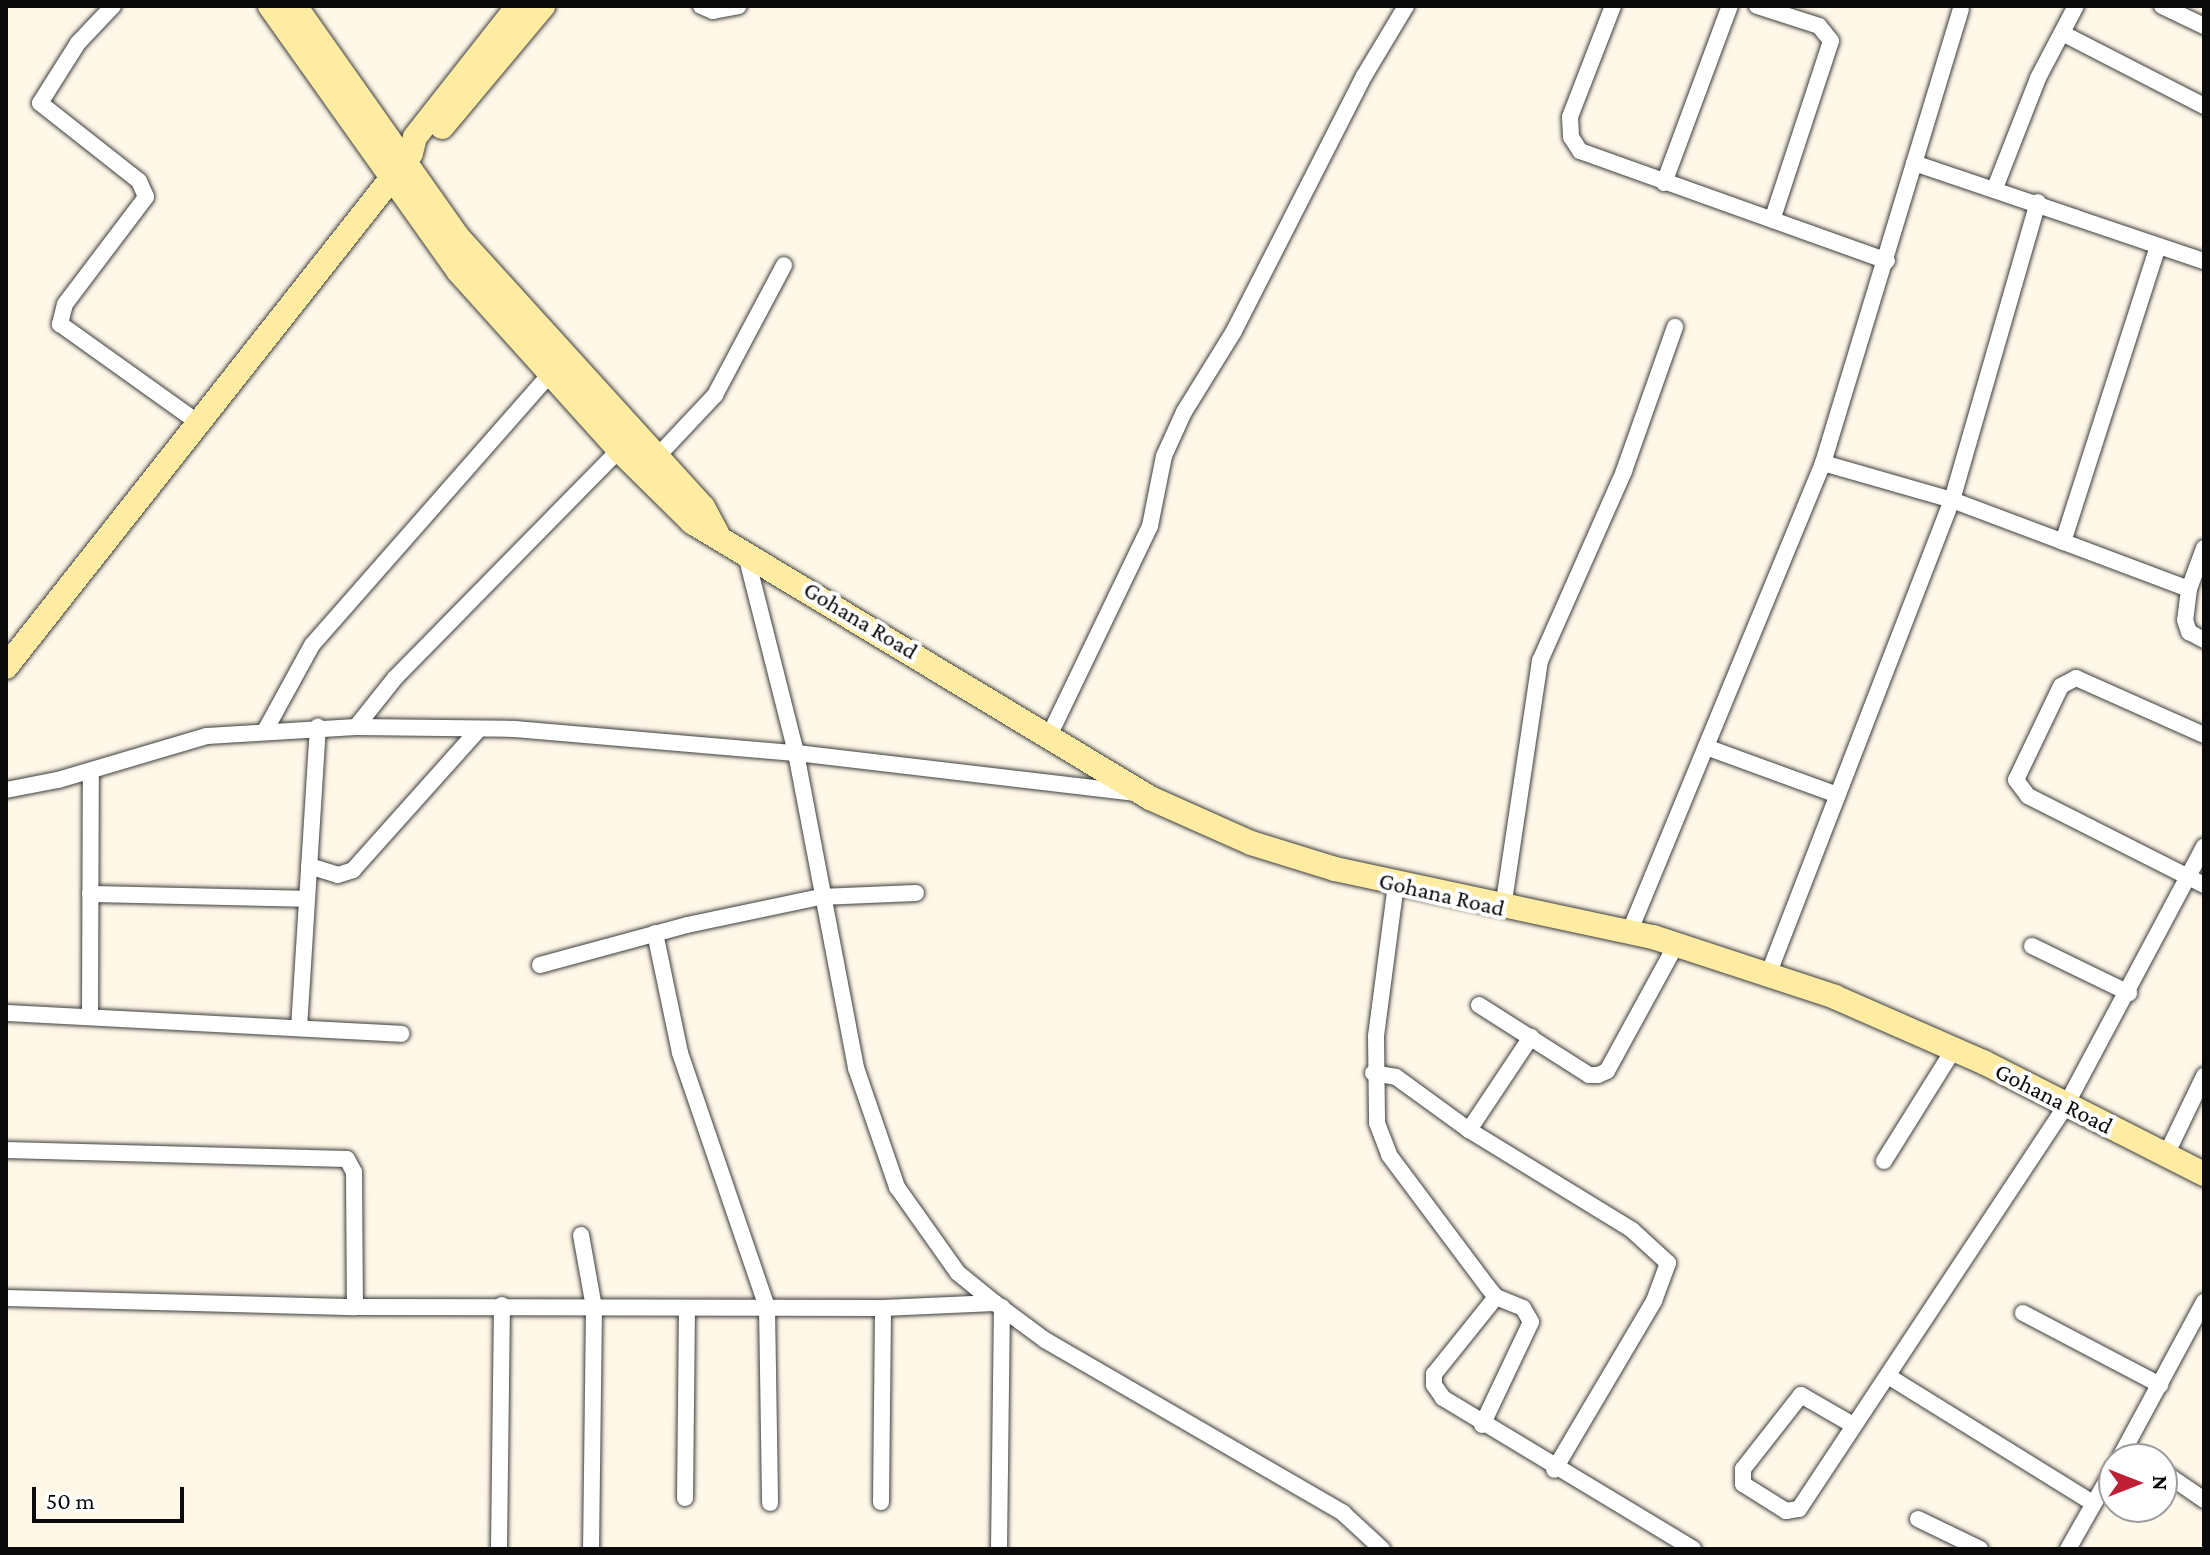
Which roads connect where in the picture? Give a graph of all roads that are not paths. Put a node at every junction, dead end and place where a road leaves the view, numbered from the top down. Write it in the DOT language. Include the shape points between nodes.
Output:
graph roads {
  1 [pos="113,6"];
  2 [pos="270,6"];
  3 [pos="295,6"];
  4 [pos="518,6"];
  5 [pos="543,6"];
  6 [pos="701,6"];
  7 [pos="739,6"];
  8 [pos="1406,6"];
  9 [pos="1613,6"];
  10 [pos="1730,6"];
  11 [pos="1757,6"];
  12 [pos="2076,6"];
  13 [pos="2162,6"];
  14 [pos="1961,10"];
  15 [pos="2204,26"];
  16 [pos="2062,33"];
  17 [pos="2204,106"];
  18 [pos="1914,163"];
  19 [pos="401,166"];
  20 [pos="1664,183"];
  21 [pos="1995,188"];
  22 [pos="2038,202"];
  23 [pos="1772,220"];
  24 [pos="2158,246"];
  25 [pos="1887,261"];
  26 [pos="2204,261"];
  27 [pos="784,265"];
  28 [pos="1675,327"];
  29 [pos="551,373"];
  30 [pos="199,423"];
  31 [pos="619,450"];
  32 [pos="655,459"];
  33 [pos="1823,463"];
  34 [pos="1952,500"];
  35 [pos="717,533"];
  36 [pos="2063,542"];
  37 [pos="2204,548"];
  38 [pos="745,550"];
  39 [pos="2189,589"];
  40 [pos="2204,640"];
  41 [pos="6,667"];
  42 [pos="318,727"];
  43 [pos="356,727"];
  44 [pos="266,729"];
  45 [pos="479,729"];
  46 [pos="2204,735"];
  47 [pos="1049,736"];
  48 [pos="1706,747"];
  49 [pos="796,753"];
  50 [pos="91,771"];
  51 [pos="6,790"];
  52 [pos="1142,793"];
  53 [pos="1837,795"];
  54 [pos="2204,847"];
  55 [pos="309,866"];
  56 [pos="2188,878"];
  57 [pos="1396,884"];
  58 [pos="2204,885"];
  59 [pos="916,893"];
  60 [pos="90,894"];
  61 [pos="820,897"];
  62 [pos="306,899"];
  63 [pos="1503,908"];
  64 [pos="655,933"];
  65 [pos="1629,933"];
  66 [pos="1676,945"];
  67 [pos="2032,946"];
  68 [pos="540,965"];
  69 [pos="1768,975"];
  70 [pos="2129,993"];
  71 [pos="1479,1005"];
  72 [pos="6,1013"];
  73 [pos="90,1016"];
  74 [pos="299,1028"];
  75 [pos="401,1034"];
  76 [pos="1531,1037"];
  77 [pos="1954,1049"];
  78 [pos="1373,1073"];
  79 [pos="2204,1076"];
  80 [pos="2066,1105"];
  81 [pos="1469,1130"];
  82 [pos="6,1150"];
  83 [pos="2166,1155"];
  84 [pos="1884,1161"];
  85 [pos="2204,1174"];
  86 [pos="581,1235"];
  87 [pos="1496,1297"];
  88 [pos="6,1298"];
  89 [pos="2204,1302"];
  90 [pos="502,1305"];
  91 [pos="999,1305"];
  92 [pos="355,1307"];
  93 [pos="594,1307"];
  94 [pos="767,1307"];
  95 [pos="687,1308"];
  96 [pos="883,1308"];
  97 [pos="2023,1313"];
  98 [pos="1888,1376"];
  99 [pos="2160,1385"];
  100 [pos="1482,1425"];
  101 [pos="1853,1425"];
  102 [pos="2128,1443"];
  103 [pos="1554,1470"];
  104 [pos="2178,1482"];
  105 [pos="2098,1495"];
  106 [pos="685,1498"];
  107 [pos="2204,1500"];
  108 [pos="881,1502"];
  109 [pos="770,1503"];
  110 [pos="2093,1503"];
  111 [pos="1918,1519"];
  112 [pos="499,1549"];
  113 [pos="591,1549"];
  114 [pos="999,1549"];
  115 [pos="1382,1549"];
  116 [pos="1693,1549"];
  117 [pos="1980,1549"];
  118 [pos="2068,1549"];
  1 -- 30 [label="street" via="71,52 40,103 139,181 146,197 65,304 60,324"];
  2 -- 19 [label="main road"];
  3 -- 19 [label="main road"];
  4 -- 19 [label="main road" via="415,137"];
  5 -- 19 [label="main road" via="425,148"];
  6 -- 7 [label="street" via="713,11"];
  8 -- 47 [label="street" via="1364,76 1234,331 1184,412 1164,456 1150,526"];
  9 -- 20 [label="street" via="1570,117 1571,137 1580,151"];
  10 -- 20 [label="street"];
  11 -- 23 [label="street" via="1819,26 1831,41"];
  12 -- 16 [label="street"];
  13 -- 15 [label="street"];
  14 -- 18 [label="street"];
  16 -- 17 [label="street"];
  16 -- 21 [label="street" via="2038,78"];
  18 -- 21 [label="street"];
  18 -- 25 [label="street"];
  19 -- 29 [label="main road, Gohana Road" via="459,272"];
  19 -- 30 [label="main road"];
  19 -- 32 [label="main road"];
  20 -- 23 [label="street"];
  21 -- 22 [label="street"];
  22 -- 24 [label="street"];
  22 -- 34 [label="street"];
  23 -- 25 [label="street"];
  24 -- 26 [label="street"];
  24 -- 36 [label="street"];
  25 -- 33 [label="street"];
  27 -- 32 [label="street" via="715,395"];
  28 -- 63 [label="street" via="1624,471 1540,661"];
  29 -- 31 [label="main road, Gohana Road"];
  29 -- 44 [label="street" via="321,633"];
  30 -- 41 [label="main road"];
  31 -- 35 [label="main road, Gohana Road" via="692,522"];
  31 -- 43 [label="street" via="395,678"];
  32 -- 35 [label="main road" via="703,507"];
  33 -- 34 [label="street"];
  33 -- 48 [label="street"];
  34 -- 36 [label="street"];
  34 -- 53 [label="street"];
  35 -- 38 [label="main road, Gohana Road"];
  36 -- 39 [label="street"];
  37 -- 39 [label="street"];
  38 -- 47 [label="main road, Gohana Road"];
  38 -- 49 [label="street"];
  39 -- 40 [label="street" via="2187,628"];
  42 -- 43 [label="street"];
  42 -- 44 [label="street"];
  42 -- 55 [label="street"];
  43 -- 45 [label="street"];
  44 -- 50 [label="street" via="207,736"];
  45 -- 49 [label="street"];
  45 -- 55 [label="street" via="353,870 338,875"];
  46 -- 56 [label="street" via="2076,678 2061,686 2016,775 2028,796"];
  47 -- 52 [label="main road, Gohana Road"];
  48 -- 53 [label="street"];
  48 -- 65 [label="street"];
  49 -- 52 [label="street"];
  49 -- 61 [label="street"];
  50 -- 51 [label="street"];
  50 -- 60 [label="street"];
  52 -- 57 [label="main road, Gohana Road" via="1251,843"];
  53 -- 69 [label="street"];
  54 -- 56 [label="street"];
  55 -- 62 [label="street"];
  56 -- 58 [label="street"];
  56 -- 70 [label="street"];
  57 -- 63 [label="main road, Gohana Road"];
  57 -- 78 [label="street"];
  59 -- 61 [label="street"];
  60 -- 62 [label="street"];
  60 -- 73 [label="street"];
  61 -- 64 [label="street"];
  61 -- 91 [label="street" via="856,1068 897,1187 958,1273"];
  62 -- 74 [label="street"];
  63 -- 65 [label="main road, Gohana Road"];
  64 -- 68 [label="street"];
  64 -- 94 [label="street" via="680,1053"];
  65 -- 66 [label="main road, Gohana Road"];
  66 -- 69 [label="main road, Gohana Road"];
  66 -- 76 [label="street" via="1607,1071 1589,1075"];
  67 -- 70 [label="street"];
  69 -- 77 [label="main road, Gohana Road" via="1835,997"];
  70 -- 80 [label="street"];
  71 -- 76 [label="street"];
  72 -- 73 [label="street"];
  73 -- 74 [label="street"];
  74 -- 75 [label="street"];
  76 -- 81 [label="street"];
  77 -- 80 [label="main road, Gohana Road"];
  77 -- 84 [label="street"];
  78 -- 81 [label="street" via="1396,1077"];
  78 -- 87 [label="street" via="1377,1123 1389,1155"];
  79 -- 83 [label="street"];
  80 -- 83 [label="main road, Gohana Road"];
  80 -- 98 [label="street"];
  81 -- 103 [label="street" via="1632,1230 1668,1263 1654,1301"];
  82 -- 92 [label="street" via="347,1159 354,1172"];
  83 -- 85 [label="main road, Gohana Road"];
  86 -- 93 [label="street"];
  87 -- 100 [label="street" via="1523,1308 1531,1322"];
  87 -- 100 [label="street" via="1434,1374 1443,1398"];
  88 -- 92 [label="street"];
  89 -- 99 [label="street"];
  90 -- 92 [label="street"];
  90 -- 93 [label="street"];
  90 -- 112 [label="street"];
  91 -- 96 [label="street"];
  91 -- 114 [label="street"];
  91 -- 115 [label="street" via="1045,1340 1343,1513"];
  93 -- 95 [label="street"];
  93 -- 113 [label="street"];
  94 -- 95 [label="street"];
  94 -- 96 [label="street"];
  94 -- 109 [label="street"];
  95 -- 106 [label="street"];
  96 -- 108 [label="street"];
  97 -- 99 [label="street"];
  98 -- 101 [label="street"];
  98 -- 110 [label="street"];
  99 -- 102 [label="street"];
  100 -- 103 [label="street"];
  101 -- 101 [label="street" via="1799,1509 1786,1511 1743,1484 1743,1469 1801,1395"];
  103 -- 116 [label="street"];
  104 -- 107 [label="street"];
  105 -- 110 [label="street"];
  110 -- 118 [label="street"];
  111 -- 117 [label="street"];
}
